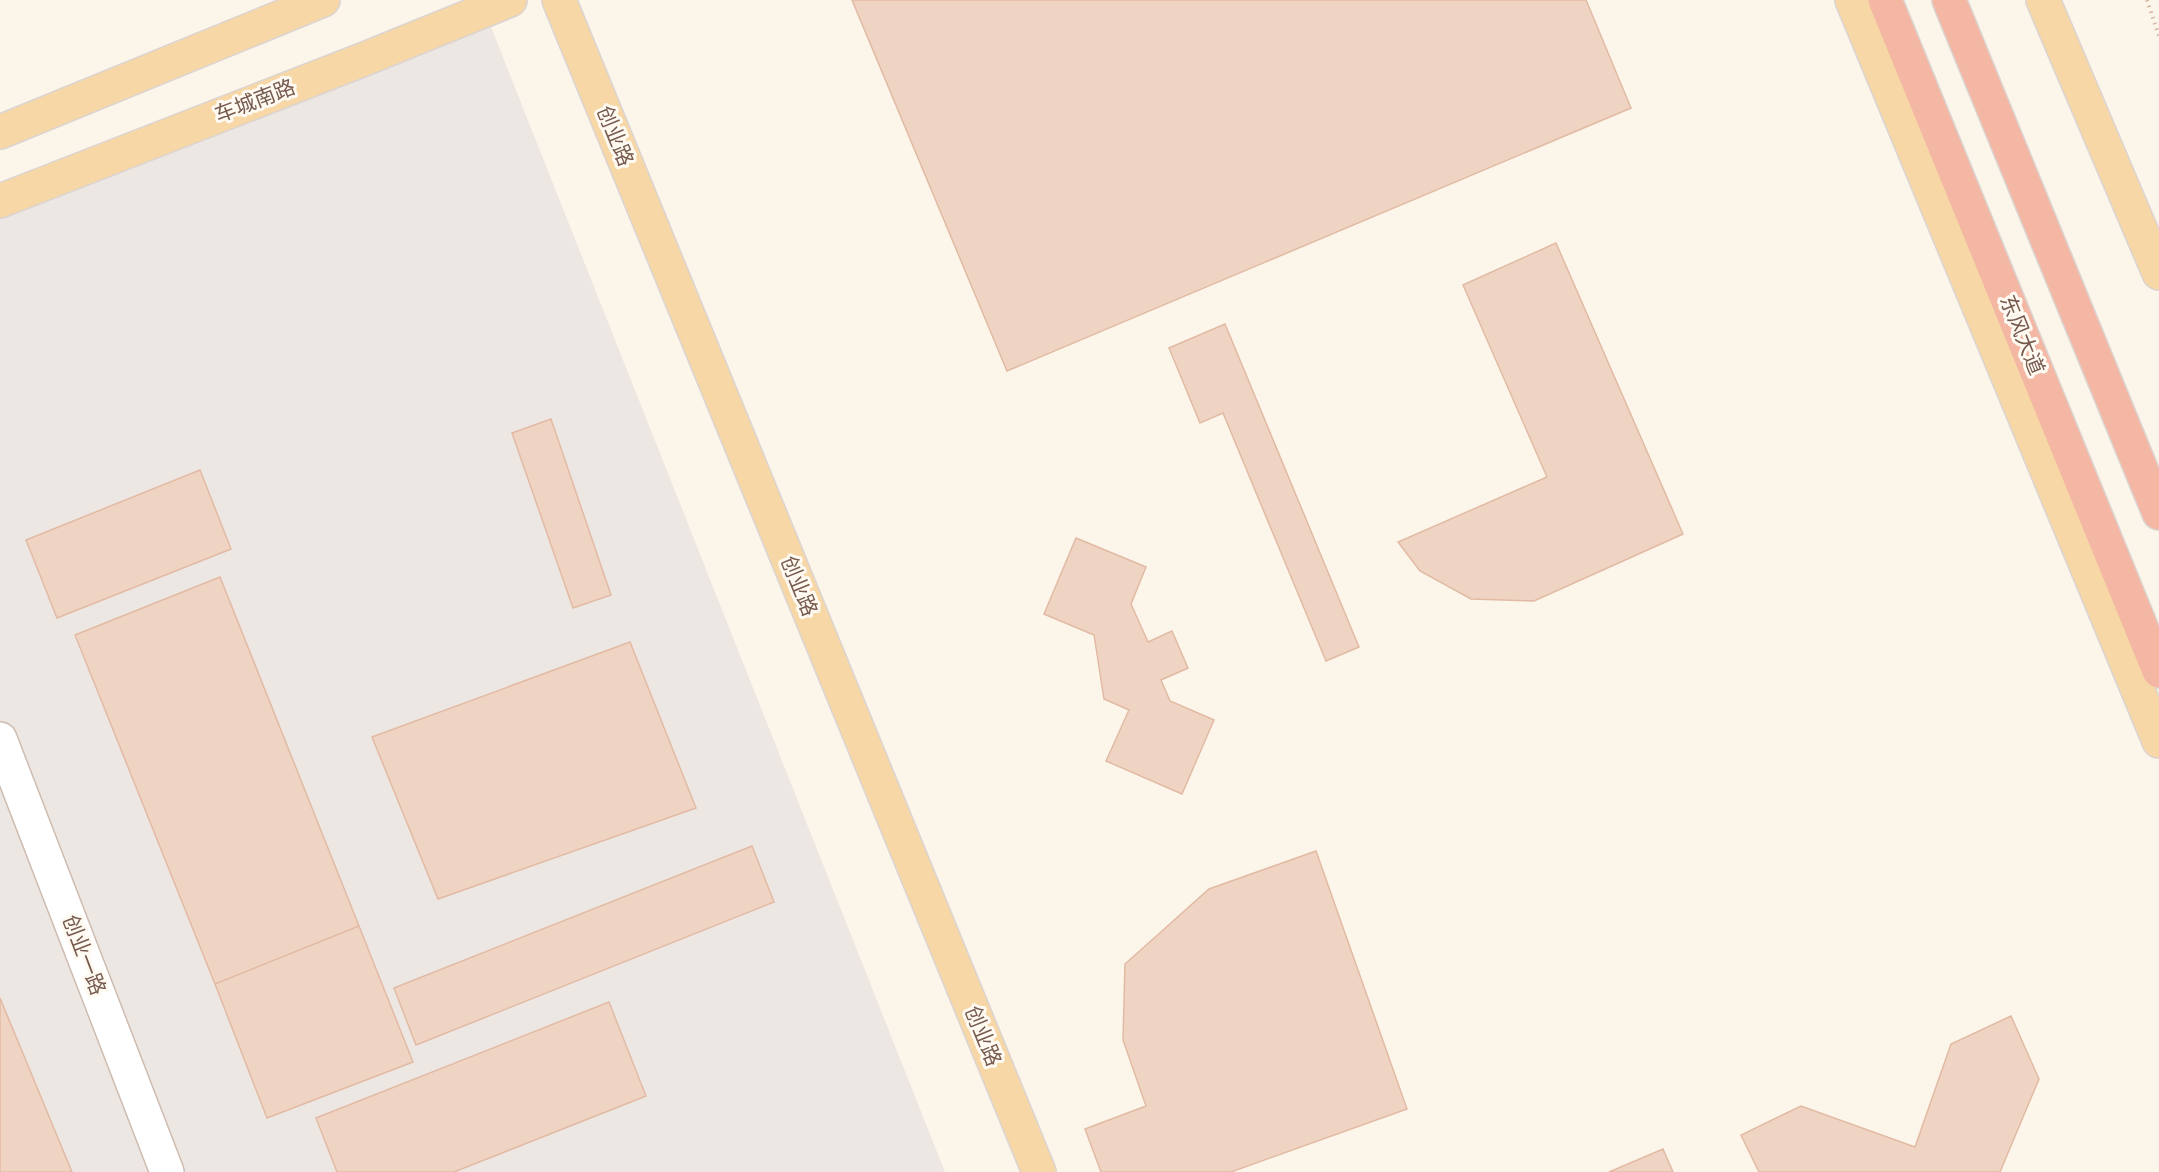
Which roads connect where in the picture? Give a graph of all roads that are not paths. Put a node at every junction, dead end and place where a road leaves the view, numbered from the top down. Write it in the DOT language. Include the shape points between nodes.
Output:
graph roads {
  1 [pos="323,0"];
  2 [pos="510,0"];
  3 [pos="559,0"];
  4 [pos="1852,0"];
  5 [pos="1885,0"];
  6 [pos="1949,0"];
  7 [pos="2043,0"];
  8 [pos="0,132"];
  9 [pos="0,201"];
  10 [pos="2159,273"];
  11 [pos="2159,513"];
  12 [pos="2159,671"];
  13 [pos="0,739"];
  14 [pos="2159,741"];
  15 [pos="167,1172"];
  16 [pos="1039,1172"];
  1 -- 8 [label="main road"];
  2 -- 9 [label="main road, 车城南路"];
  3 -- 16 [label="main road, 创业路"];
  4 -- 14 [label="main road"];
  5 -- 12 [label="highway, 东风大道"];
  6 -- 11 [label="highway"];
  7 -- 10 [label="main road"];
  13 -- 15 [label="street, 创业一路"];
}
